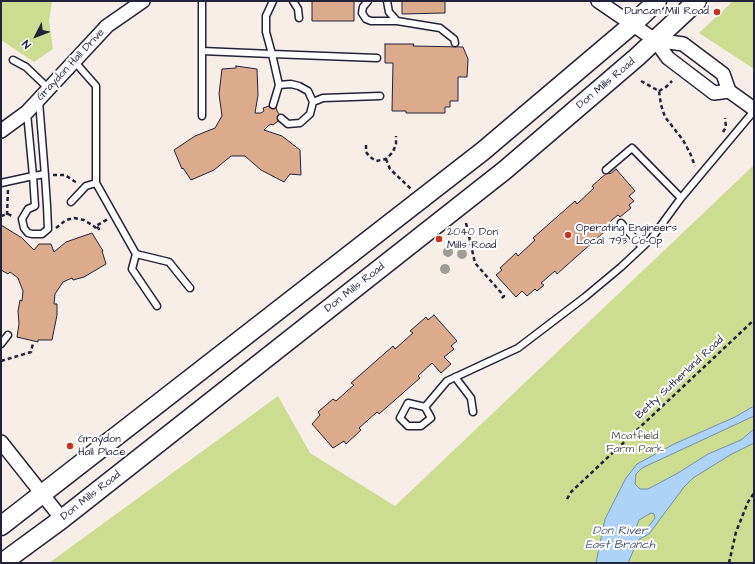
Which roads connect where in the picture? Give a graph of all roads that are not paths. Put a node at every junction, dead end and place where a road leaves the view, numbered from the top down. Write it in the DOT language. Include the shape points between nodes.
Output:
graph roads {
  1 [pos="143,1"];
  2 [pos="202,1"];
  3 [pos="273,1"];
  4 [pos="293,1"];
  5 [pos="368,1"];
  6 [pos="387,1"];
  7 [pos="598,1"];
  8 [pos="657,1"];
  9 [pos="697,1"];
  10 [pos="299,18"];
  11 [pos="397,20"];
  12 [pos="633,24"];
  13 [pos="655,40"];
  14 [pos="455,43"];
  15 [pos="202,51"];
  16 [pos="272,54"];
  17 [pos="377,58"];
  18 [pos="13,60"];
  19 [pos="74,61"];
  20 [pos="279,85"];
  21 [pos="50,89"];
  22 [pos="729,91"];
  23 [pos="380,96"];
  24 [pos="39,99"];
  25 [pos="313,102"];
  26 [pos="273,105"];
  27 [pos="754,110"];
  28 [pos="27,112"];
  29 [pos="202,116"];
  30 [pos="281,118"];
  31 [pos="1,131"];
  32 [pos="606,170"];
  33 [pos="45,174"];
  34 [pos="33,176"];
  35 [pos="1,183"];
  36 [pos="96,183"];
  37 [pos="681,198"];
  38 [pos="71,202"];
  39 [pos="35,206"];
  40 [pos="47,206"];
  41 [pos="622,223"];
  42 [pos="642,247"];
  43 [pos="136,254"];
  44 [pos="190,288"];
  45 [pos="157,306"];
  46 [pos="8,335"];
  47 [pos="1,344"];
  48 [pos="455,377"];
  49 [pos="425,407"];
  50 [pos="473,412"];
  51 [pos="1,442"];
  52 [pos="43,494"];
  53 [pos="62,519"];
  54 [pos="1,526"];
  55 [pos="2,563"];
  1 -- 19 [label="street, Graydon Hall Drive" via="107,26"];
  2 -- 15 [label="lane"];
  3 -- 16 [label="lane" via="266,16 266,32"];
  4 -- 10 [label="lane" via="298,9"];
  5 -- 11 [label="lane" via="362,13 366,19"];
  6 -- 11 [label="lane" via="389,12"];
  7 -- 12 [label="street"];
  8 -- 12 [label="main road"];
  9 -- 13 [label="main road, Don Mills Road"];
  11 -- 14 [label="lane" via="440,28"];
  12 -- 13 [label="street"];
  12 -- 52 [label="main road" via="483,151"];
  13 -- 22 [label="street" via="668,58 714,93"];
  13 -- 22 [label="street" via="682,44 724,74"];
  13 -- 53 [label="main road, Don Mills Road" via="505,170"];
  15 -- 16 [label="lane"];
  15 -- 29 [label="lane"];
  16 -- 17 [label="lane"];
  16 -- 20 [label="lane"];
  18 -- 21 [label="lane"];
  19 -- 21 [label="street, Graydon Hall Drive"];
  19 -- 36 [label="lane" via="96,86"];
  20 -- 25 [label="lane" via="299,86 308,91"];
  20 -- 26 [label="lane"];
  21 -- 24 [label="street, Graydon Hall Drive"];
  22 -- 27 [label="street"];
  23 -- 25 [label="lane" via="323,98"];
  24 -- 28 [label="street, Graydon Hall Drive"];
  24 -- 33 [label="lane"];
  25 -- 30 [label="lane" via="310,114 300,123 288,124"];
  27 -- 37 [label="lane"];
  28 -- 31 [label="street, Graydon Hall Drive"];
  28 -- 34 [label="lane"];
  32 -- 37 [label="lane" via="632,148"];
  33 -- 34 [label="lane"];
  33 -- 40 [label="lane"];
  34 -- 35 [label="lane"];
  34 -- 39 [label="lane"];
  36 -- 38 [label="lane" via="84,188"];
  36 -- 43 [label="lane"];
  37 -- 42 [label="lane" via="651,239"];
  39 -- 40 [label="lane"];
  39 -- 40 [label="lane" via="28,209 22,219 28,233 38,235 48,229"];
  41 -- 42 [label="lane"];
  42 -- 48 [label="lane" via="585,298 518,348"];
  43 -- 44 [label="lane" via="170,262"];
  43 -- 45 [label="lane" via="132,268"];
  46 -- 47 [label="lane"];
  48 -- 49 [label="lane" via="447,381"];
  48 -- 50 [label="lane" via="471,398"];
  49 -- 49 [label="lane" via="408,403 400,418 408,426 421,426 431,418"];
  51 -- 52 [label="street"];
  52 -- 53 [label="street"];
  52 -- 54 [label="main road"];
  53 -- 55 [label="main road, Don Mills Road"];
}
